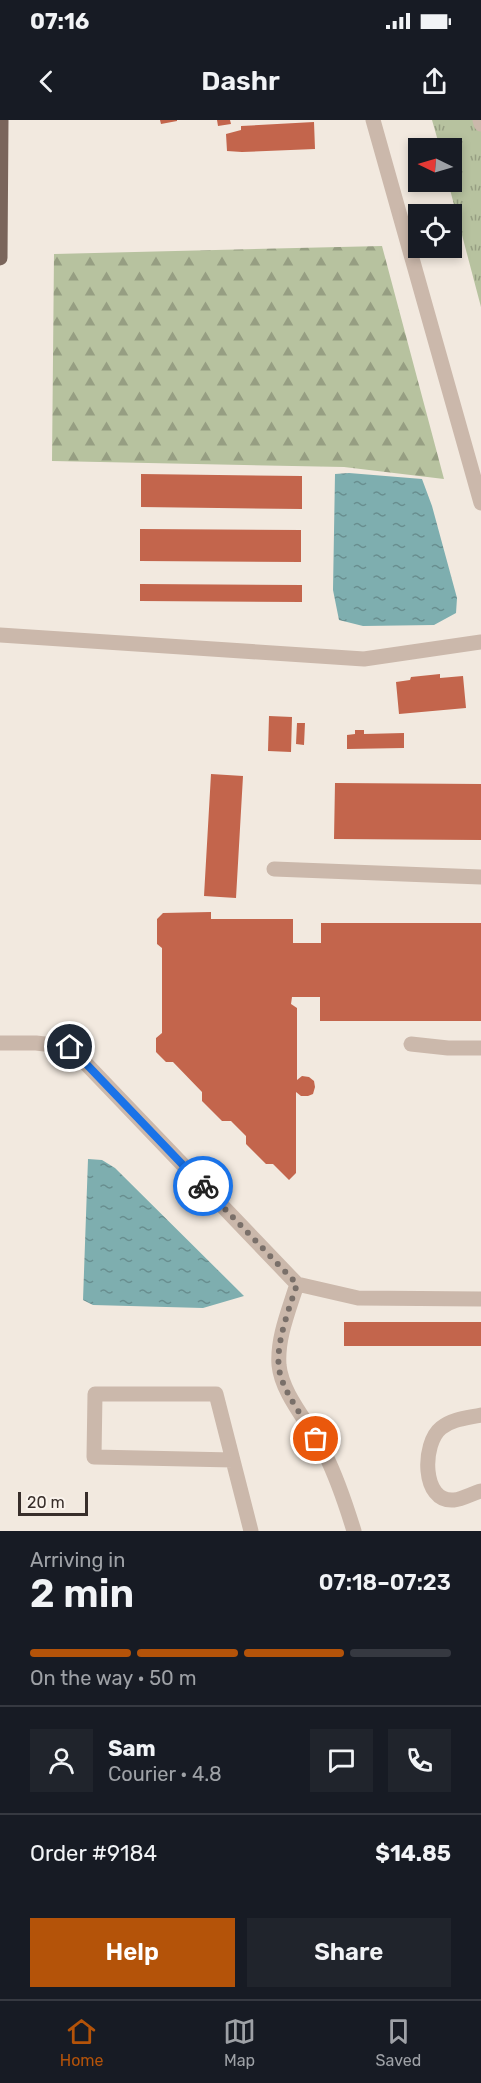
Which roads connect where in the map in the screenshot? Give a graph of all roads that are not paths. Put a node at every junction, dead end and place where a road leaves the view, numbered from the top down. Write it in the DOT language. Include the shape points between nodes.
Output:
graph roads {
  1 [pos="1,120"];
  2 [pos="373,120"];
  3 [pos="480,120"];
  4 [pos="481,124"];
  5 [pos="0,258"];
  6 [pos="481,503"];
  7 [pos="0,635"];
  8 [pos="481,642"];
  9 [pos="274,869"];
  10 [pos="481,877"];
  11 [pos="0,1043"];
  12 [pos="411,1044"];
  13 [pos="481,1048"];
  14 [pos="297,1284"];
  15 [pos="481,1299"];
  16 [pos="481,1415"];
  17 [pos="233,1460"];
  18 [pos="481,1491"];
  19 [pos="251,1531"];
  20 [pos="354,1531"];
  1 -- 5 [label="main road"];
  2 -- 6 [label="street"];
  3 -- 4 [label="street"];
  7 -- 8 [label="street" via="364,659"];
  9 -- 10 [label="street"];
  11 -- 14 [label="street" via="70,1047"];
  12 -- 13 [label="street"];
  14 -- 15 [label="street" via="358,1298"];
  14 -- 20 [label="street" via="282,1332 280,1377 325,1452"];
  16 -- 18 [label="street" via="454,1421 439,1430 428,1454 427,1471 431,1485 441,1497 453,1500"];
  17 -- 17 [label="street" via="216,1394 95,1394 94,1457"];
  17 -- 19 [label="street"];
}
